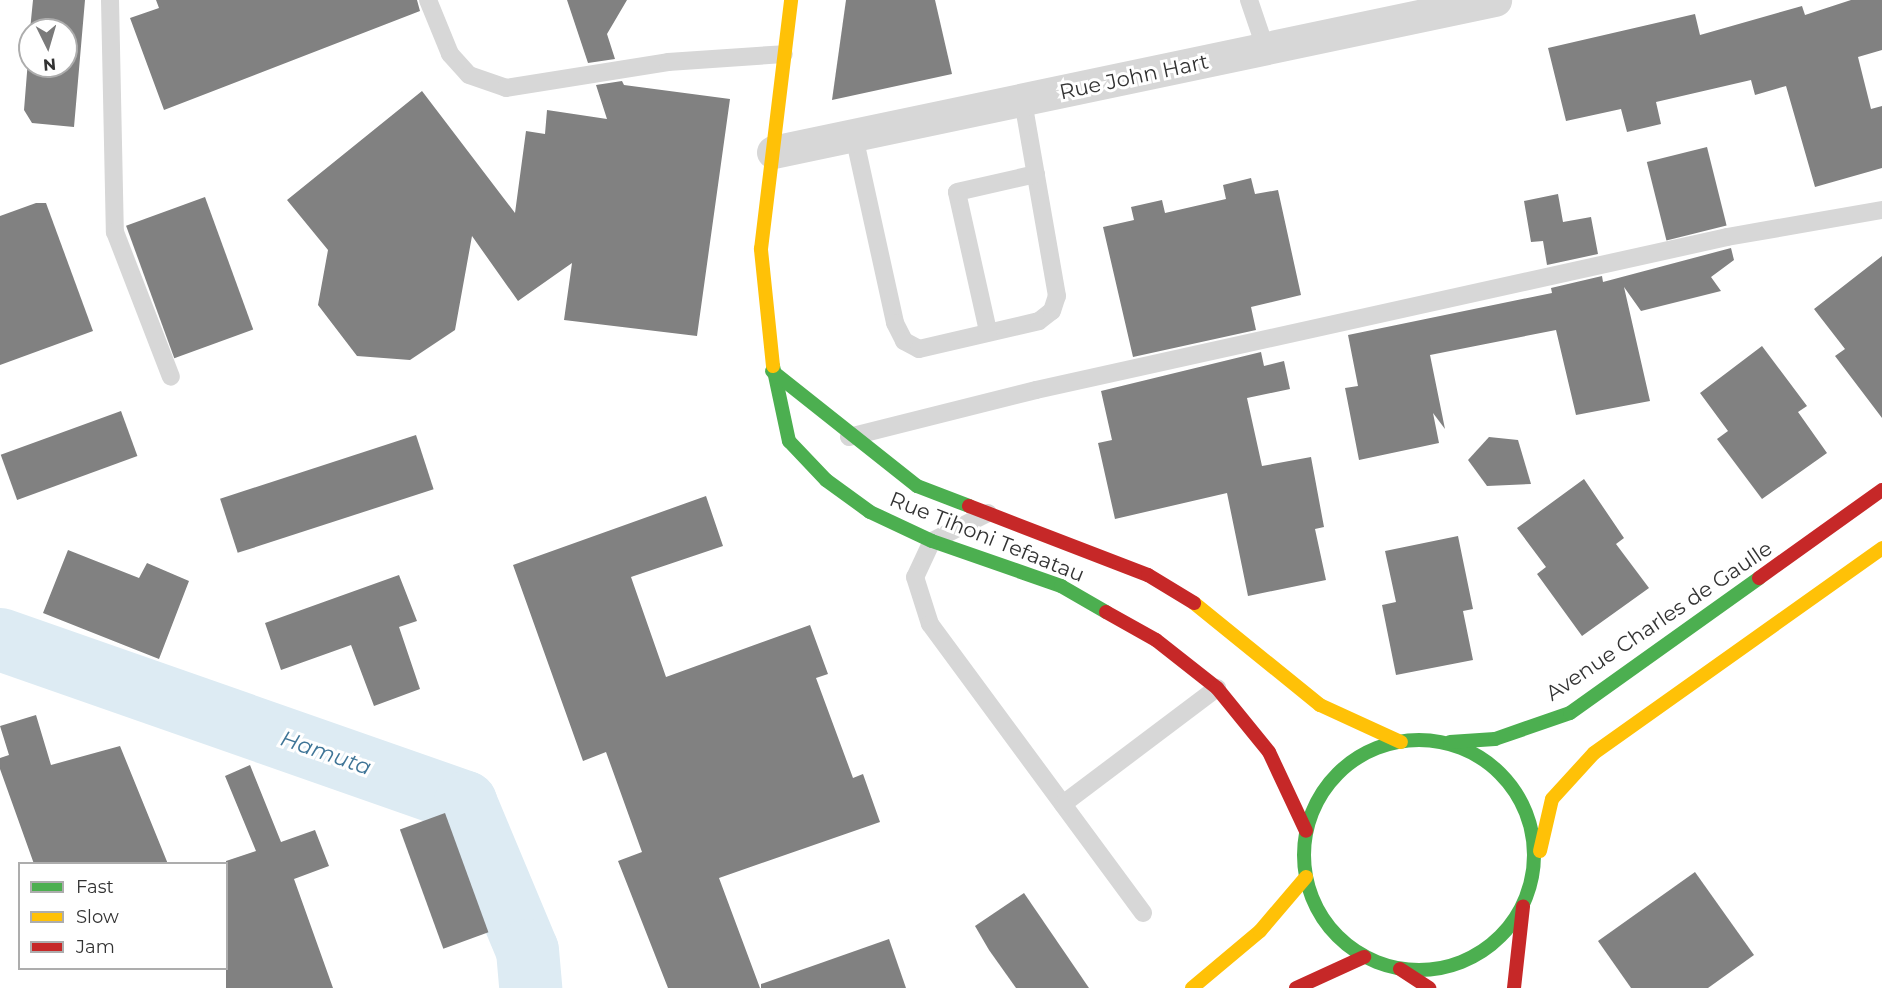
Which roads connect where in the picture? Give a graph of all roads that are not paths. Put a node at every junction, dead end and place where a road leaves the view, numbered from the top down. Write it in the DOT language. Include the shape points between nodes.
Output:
graph roads {
  1 [pos="110,0"];
  2 [pos="428,0"];
  3 [pos="791,0"];
  4 [pos="1249,0"];
  5 [pos="1494,0"];
  6 [pos="1266,50"];
  7 [pos="784,54"];
  8 [pos="1023,101"];
  9 [pos="854,136"];
  10 [pos="772,152"];
  11 [pos="1036,174"];
  12 [pos="1882,210"];
  13 [pos="988,332"];
  14 [pos="772,371"];
  15 [pos="171,377"];
  16 [pos="849,437"];
  17 [pos="1882,490"];
  18 [pos="990,513"];
  19 [pos="932,541"];
  20 [pos="1882,548"];
  21 [pos="1217,688"];
  22 [pos="1401,742"];
  23 [pos="1442,742"];
  24 [pos="1063,804"];
  25 [pos="1306,831"];
  26 [pos="1306,878"];
  27 [pos="1533,879"];
  28 [pos="1523,906"];
  29 [pos="1143,913"];
  30 [pos="1364,957"];
  31 [pos="1400,969"];
  32 [pos="1192,988"];
  33 [pos="1296,988"];
  34 [pos="1429,988"];
  35 [pos="1514,988"];
  1 -- 15 [label="lane" via="116,232"];
  2 -- 7 [label="lane" via="450,54 469,75 506,88 668,62"];
  3 -- 7 [label="main road, Rue Tihoni Tefaatau"];
  4 -- 6 [label="lane"];
  5 -- 6 [label="street, Rue John Hart"];
  6 -- 8 [label="street, Rue John Hart"];
  7 -- 10 [label="main road, Rue Tihoni Tefaatau"];
  8 -- 9 [label="street, Rue John Hart"];
  8 -- 11 [label="lane"];
  9 -- 10 [label="street, Rue John Hart"];
  9 -- 13 [label="lane" via="895,322 904,341 919,349"];
  10 -- 14 [label="main road, Rue Tihoni Tefaatau" via="761,249"];
  11 -- 13 [label="lane" via="1057,296 1052,311 1039,321"];
  11 -- 13 [label="lane" via="957,192"];
  12 -- 16 [label="lane" via="1727,237 1036,390"];
  14 -- 16 [label="main road, Rue Tihoni Tefaatau"];
  14 -- 19 [label="main road, Rue Tihoni Tefaatau" via="789,441 826,480 870,512"];
  16 -- 18 [label="main road, Rue Tihoni Tefaatau" via="918,486"];
  17 -- 23 [label="main road, Avenue Charles de Gaulle" via="1570,712 1495,739"];
  18 -- 19 [label="lane"];
  18 -- 22 [label="main road, Rue Tihoni Tefaatau" via="1148,575 1200,606 1320,705"];
  19 -- 21 [label="main road, Rue Tihoni Tefaatau" via="1061,586 1156,640"];
  19 -- 24 [label="lane" via="915,577 930,624"];
  20 -- 27 [label="main road" via="1564,780 1552,799"];
  21 -- 24 [label="lane"];
  21 -- 25 [label="main road, Rue Tihoni Tefaatau" via="1269,752"];
  22 -- 23 [label="main road, Avenue Charles de Gaulle"];
  22 -- 25 [label="main road" via="1368,752 1340,771 1319,799"];
  23 -- 27 [label="main road" via="1484,759 1516,792 1533,833"];
  24 -- 29 [label="lane"];
  25 -- 26 [label="main road"];
  26 -- 30 [label="main road" via="1320,915"];
  26 -- 32 [label="main road" via="1260,931"];
  27 -- 28 [label="main road"];
  28 -- 31 [label="main road" via="1509,928 1472,958 1425,971"];
  28 -- 35 [label="main road"];
  30 -- 31 [label="main road"];
  30 -- 33 [label="main road"];
  31 -- 34 [label="main road"];
}
